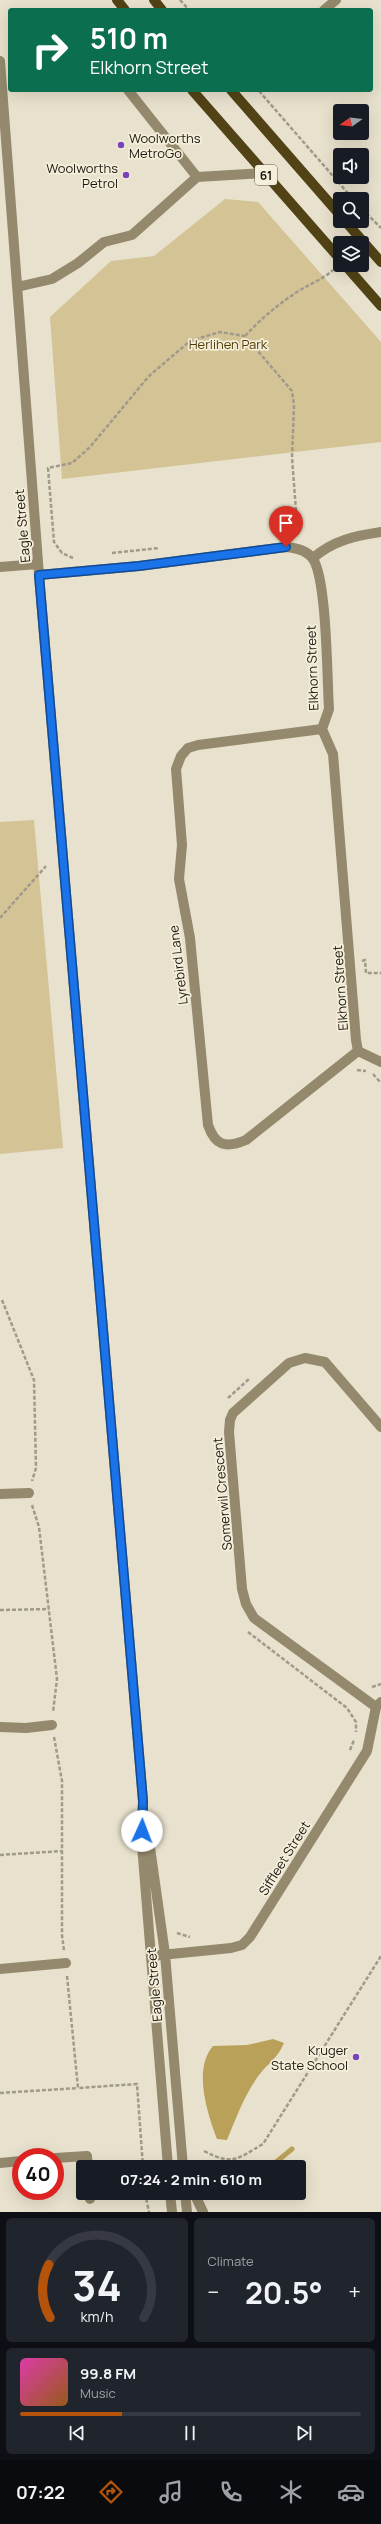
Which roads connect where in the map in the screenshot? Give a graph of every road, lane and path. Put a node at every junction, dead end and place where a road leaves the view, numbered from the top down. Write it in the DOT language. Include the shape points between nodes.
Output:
graph roads {
  1 [pos="117,0"];
  2 [pos="154,0"];
  3 [pos="180,0"];
  4 [pos="336,0"];
  5 [pos="123,8"];
  6 [pos="160,8"];
  7 [pos="187,8"];
  8 [pos="326,8"];
  9 [pos="0,62"];
  10 [pos="130,92"];
  11 [pos="194,92"];
  12 [pos="234,92"];
  13 [pos="261,92"];
  14 [pos="264,173"];
  15 [pos="197,177"];
  16 [pos="347,192"];
  17 [pos="333,207"];
  18 [pos="369,216"];
  19 [pos="352,228"];
  20 [pos="381,228"];
  21 [pos="333,256"];
  22 [pos="380,258"];
  23 [pos="333,270"];
  24 [pos="348,272"];
  25 [pos="17,287"];
  26 [pos="381,306"];
  27 [pos="245,336"];
  28 [pos="381,532"];
  29 [pos="293,536"];
  30 [pos="298,536"];
  31 [pos="298,541"];
  32 [pos="160,548"];
  33 [pos="104,554"];
  34 [pos="81,557"];
  35 [pos="313,558"];
  36 [pos="38,564"];
  37 [pos="0,567"];
  38 [pos="39,575"];
  39 [pos="322,730"];
  40 [pos="46,866"];
  41 [pos="0,918"];
  42 [pos="360,962"];
  43 [pos="381,973"];
  44 [pos="358,1051"];
  45 [pos="381,1062"];
  46 [pos="357,1070"];
  47 [pos="381,1083"];
  48 [pos="2,1300"];
  49 [pos="381,1427"];
  50 [pos="29,1493"];
  51 [pos="0,1494"];
  52 [pos="49,1609"];
  53 [pos="0,1610"];
  54 [pos="381,1684"];
  55 [pos="372,1687"];
  56 [pos="378,1704"];
  57 [pos="358,1713"];
  58 [pos="353,1715"];
  59 [pos="52,1725"];
  60 [pos="0,1727"];
  61 [pos="143,1801"];
  62 [pos="62,1851"];
  63 [pos="0,1855"];
  64 [pos="165,1954"];
  65 [pos="151,1956"];
  66 [pos="381,1956"];
  67 [pos="66,1963"];
  68 [pos="0,1969"];
  69 [pos="78,2088"];
  70 [pos="0,2093"];
  71 [pos="204,2151"];
  72 [pos="64,2157"];
  73 [pos="87,2160"];
  74 [pos="142,2160"];
  75 [pos="167,2160"];
  76 [pos="182,2160"];
  77 [pos="12,2162"];
  78 [pos="0,2163"];
  79 [pos="146,2200"];
  80 [pos="171,2200"];
  81 [pos="186,2200"];
  82 [pos="197,2200"];
  83 [pos="149,2212"];
  84 [pos="172,2212"];
  85 [pos="187,2212"];
  86 [pos="203,2212"];
  1 -- 5 [label="main road"];
  2 -- 6 [label="main road"];
  3 -- 7 [label="path"];
  4 -- 8 [label="street"];
  9 -- 25 [label="street, Eagle Street"];
  10 -- 15 [label="street"];
  11 -- 14 [label="main road, 61"];
  12 -- 17 [label="main road, 61"];
  13 -- 16 [label="path"];
  14 -- 15 [label="street"];
  14 -- 21 [label="main road, 61"];
  15 -- 25 [label="street" via="132,235 104,242 78,263 52,279"];
  18 -- 20 [label="path"];
  19 -- 22 [label="main road"];
  23 -- 27 [label="path" via="266,314"];
  24 -- 26 [label="main road, 61"];
  25 -- 36 [label="street, Eagle Street"];
  27 -- 30 [label="path" via="292,391 292,458"];
  27 -- 34 [label="path" via="220,332 190,341 149,376 90,447 72,463 48,468 54,542 57,549 66,556"];
  28 -- 35 [label="street" via="351,536 337,541"];
  29 -- 30 [label="path"];
  30 -- 31 [label="path"];
  32 -- 33 [label="path"];
  35 -- 38 [label="street" via="304,551 286,547 139,566"];
  35 -- 39 [label="street, Elkhorn Street" via="321,578 329,709"];
  36 -- 37 [label="street"];
  36 -- 38 [label="street, Eagle Street"];
  38 -- 61 [label="street, Eagle Street"];
  39 -- 44 [label="street, Elkhorn Street" via="333,754"];
  39 -- 44 [label="street, Lyrebird Lane" via="198,745 188,748 181,756 176,769 182,845 179,879 190,938 208,1125 213,1138 220,1144 234,1145 246,1140"];
  40 -- 41 [label="path"];
  42 -- 43 [label="path" via="365,960 366,972"];
  44 -- 45 [label="street"];
  46 -- 47 [label="path" via="374,1074"];
  48 -- 50 [label="path" via="34,1380 36,1468"];
  49 -- 56 [label="street, Somerwil Crescent" via="325,1362 305,1358 289,1363 234,1413 230,1420 229,1432 242,1589 246,1604 254,1618"];
  50 -- 51 [label="street"];
  50 -- 52 [label="path" via="39,1527"];
  52 -- 53 [label="path"];
  52 -- 59 [label="path" via="57,1679"];
  54 -- 55 [label="path"];
  56 -- 64 [label="street, Siffleet Street" via="367,1751 250,1937 242,1945 231,1948"];
  57 -- 58 [label="path"];
  59 -- 60 [label="street"];
  59 -- 62 [label="path" via="62,1781"];
  61 -- 64 [label="street, Eagle Street"];
  61 -- 65 [label="street, Eagle Street" via="142,1845"];
  62 -- 63 [label="path"];
  62 -- 67 [label="path" via="62,1935"];
  64 -- 65 [label="street, Siffleet Street"];
  64 -- 76 [label="street, Eagle Street"];
  65 -- 75 [label="street, Eagle Street"];
  66 -- 71 [label="path" via="263,2144 238,2158 221,2160"];
  67 -- 68 [label="street"];
  67 -- 69 [label="path"];
  69 -- 70 [label="path"];
  69 -- 74 [label="path" via="137,2084"];
  72 -- 73 [label="street" via="87,2156"];
  77 -- 78 [label="street"];
  79 -- 83 [label="path"];
  80 -- 84 [label="street"];
  81 -- 85 [label="street"];
  82 -- 86 [label="street"];
}
